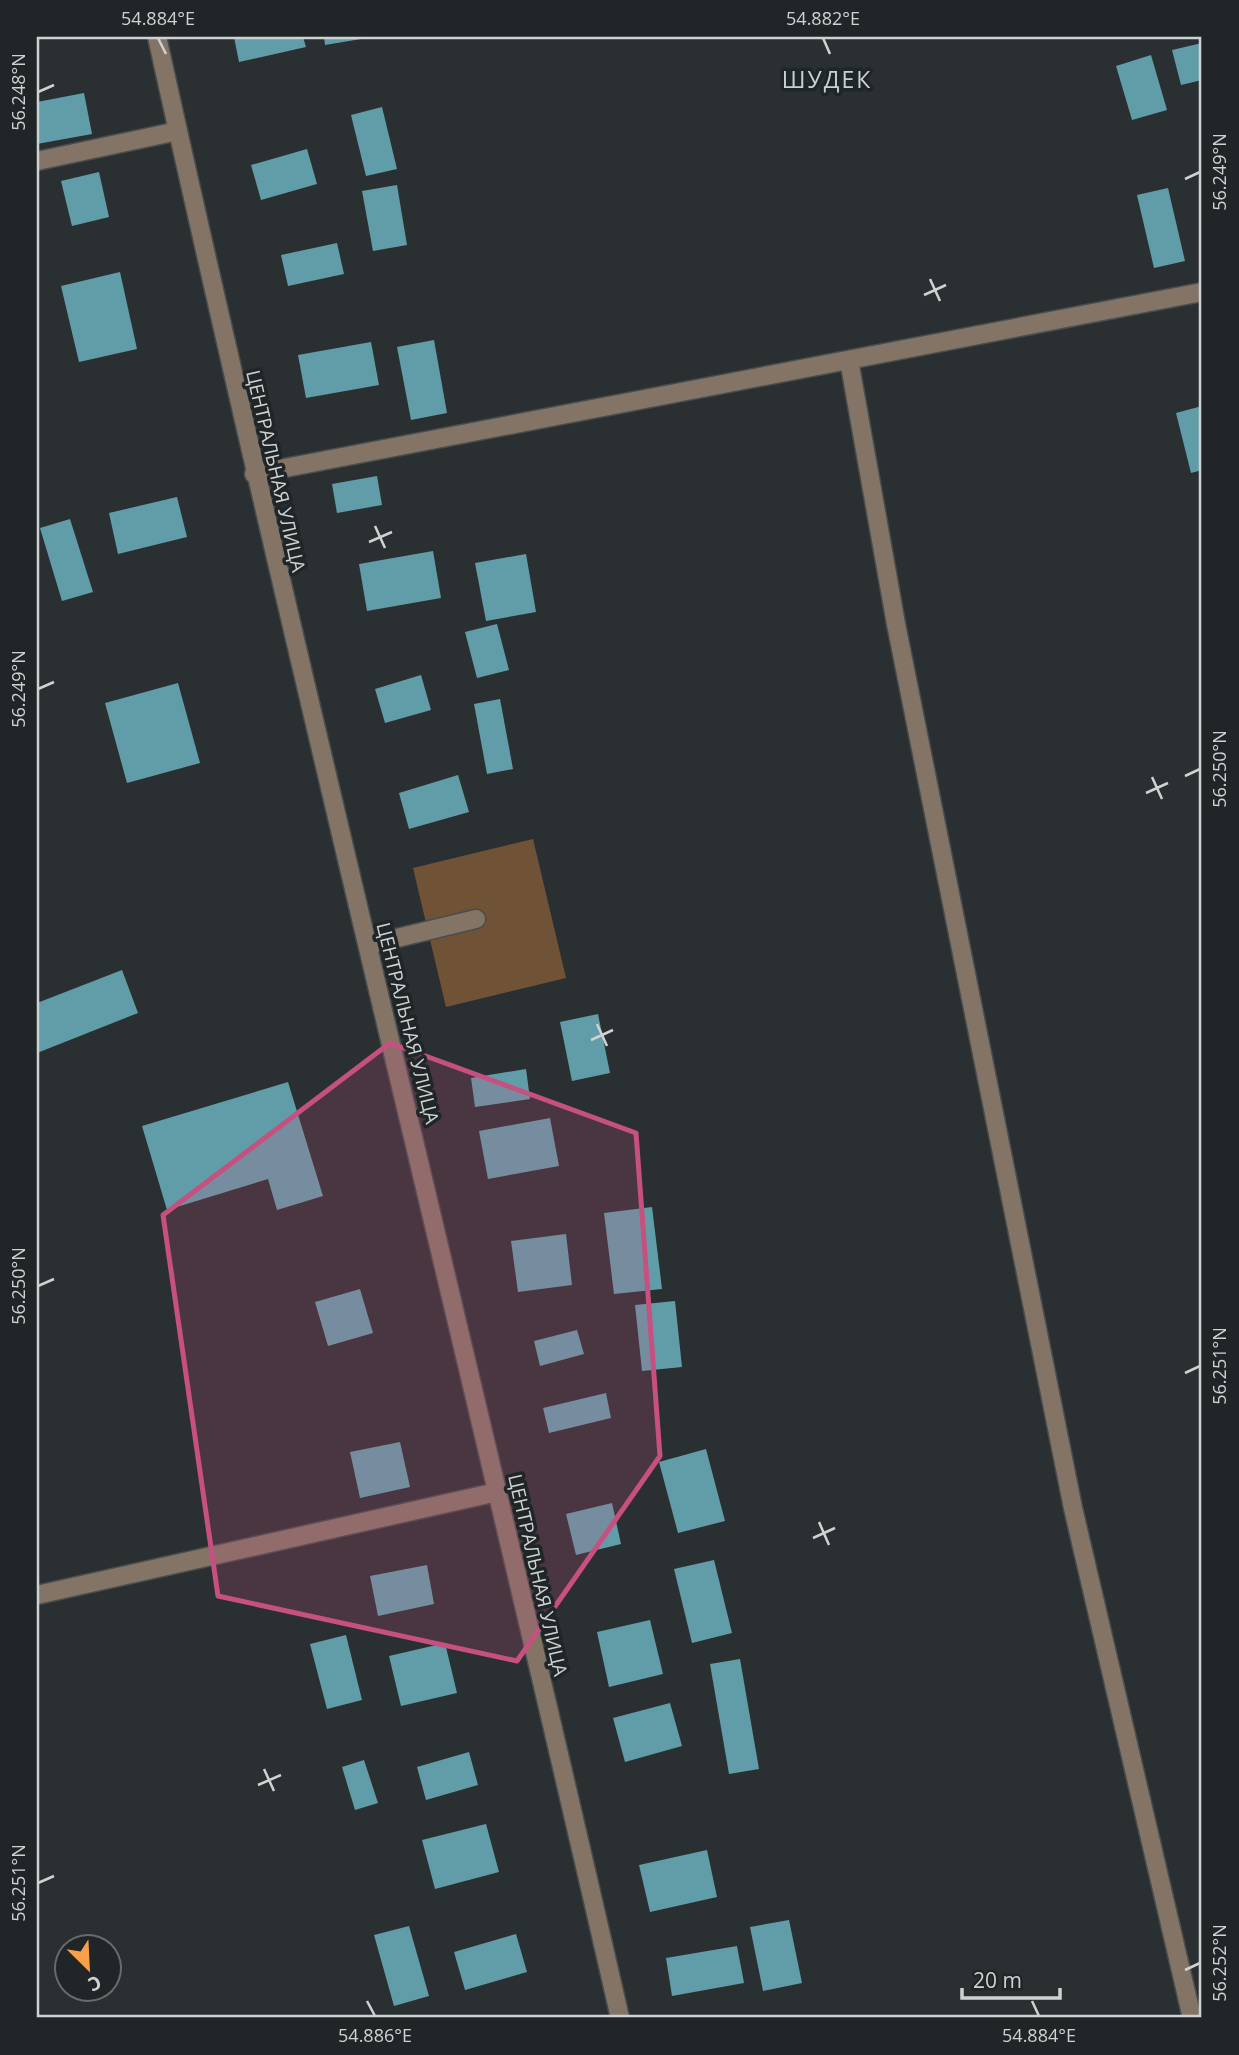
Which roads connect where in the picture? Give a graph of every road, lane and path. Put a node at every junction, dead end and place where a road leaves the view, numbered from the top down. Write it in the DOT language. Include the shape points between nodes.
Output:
graph roads {
  1 [pos="157,37"];
  2 [pos="178,131"];
  3 [pos="37,161"];
  4 [pos="1202,292"];
  5 [pos="849,360"];
  6 [pos="254,474"];
  7 [pos="476,919"];
  8 [pos="368,945"];
  9 [pos="498,1492"];
  10 [pos="37,1595"];
  11 [pos="620,2018"];
  12 [pos="1192,2018"];
  1 -- 2 [label="street, ЦЕНТРАЛЬНАЯ УЛИЦА"];
  2 -- 3 [label="street"];
  2 -- 6 [label="street, ЦЕНТРАЛЬНАЯ УЛИЦА"];
  4 -- 5 [label="street"];
  5 -- 6 [label="street"];
  5 -- 12 [label="street" via="899,638 1070,1495"];
  6 -- 8 [label="street, ЦЕНТРАЛЬНАЯ УЛИЦА"];
  7 -- 8 [label="street"];
  8 -- 9 [label="street, ЦЕНТРАЛЬНАЯ УЛИЦА"];
  9 -- 10 [label="street"];
  9 -- 11 [label="street, ЦЕНТРАЛЬНАЯ УЛИЦА"];
}
